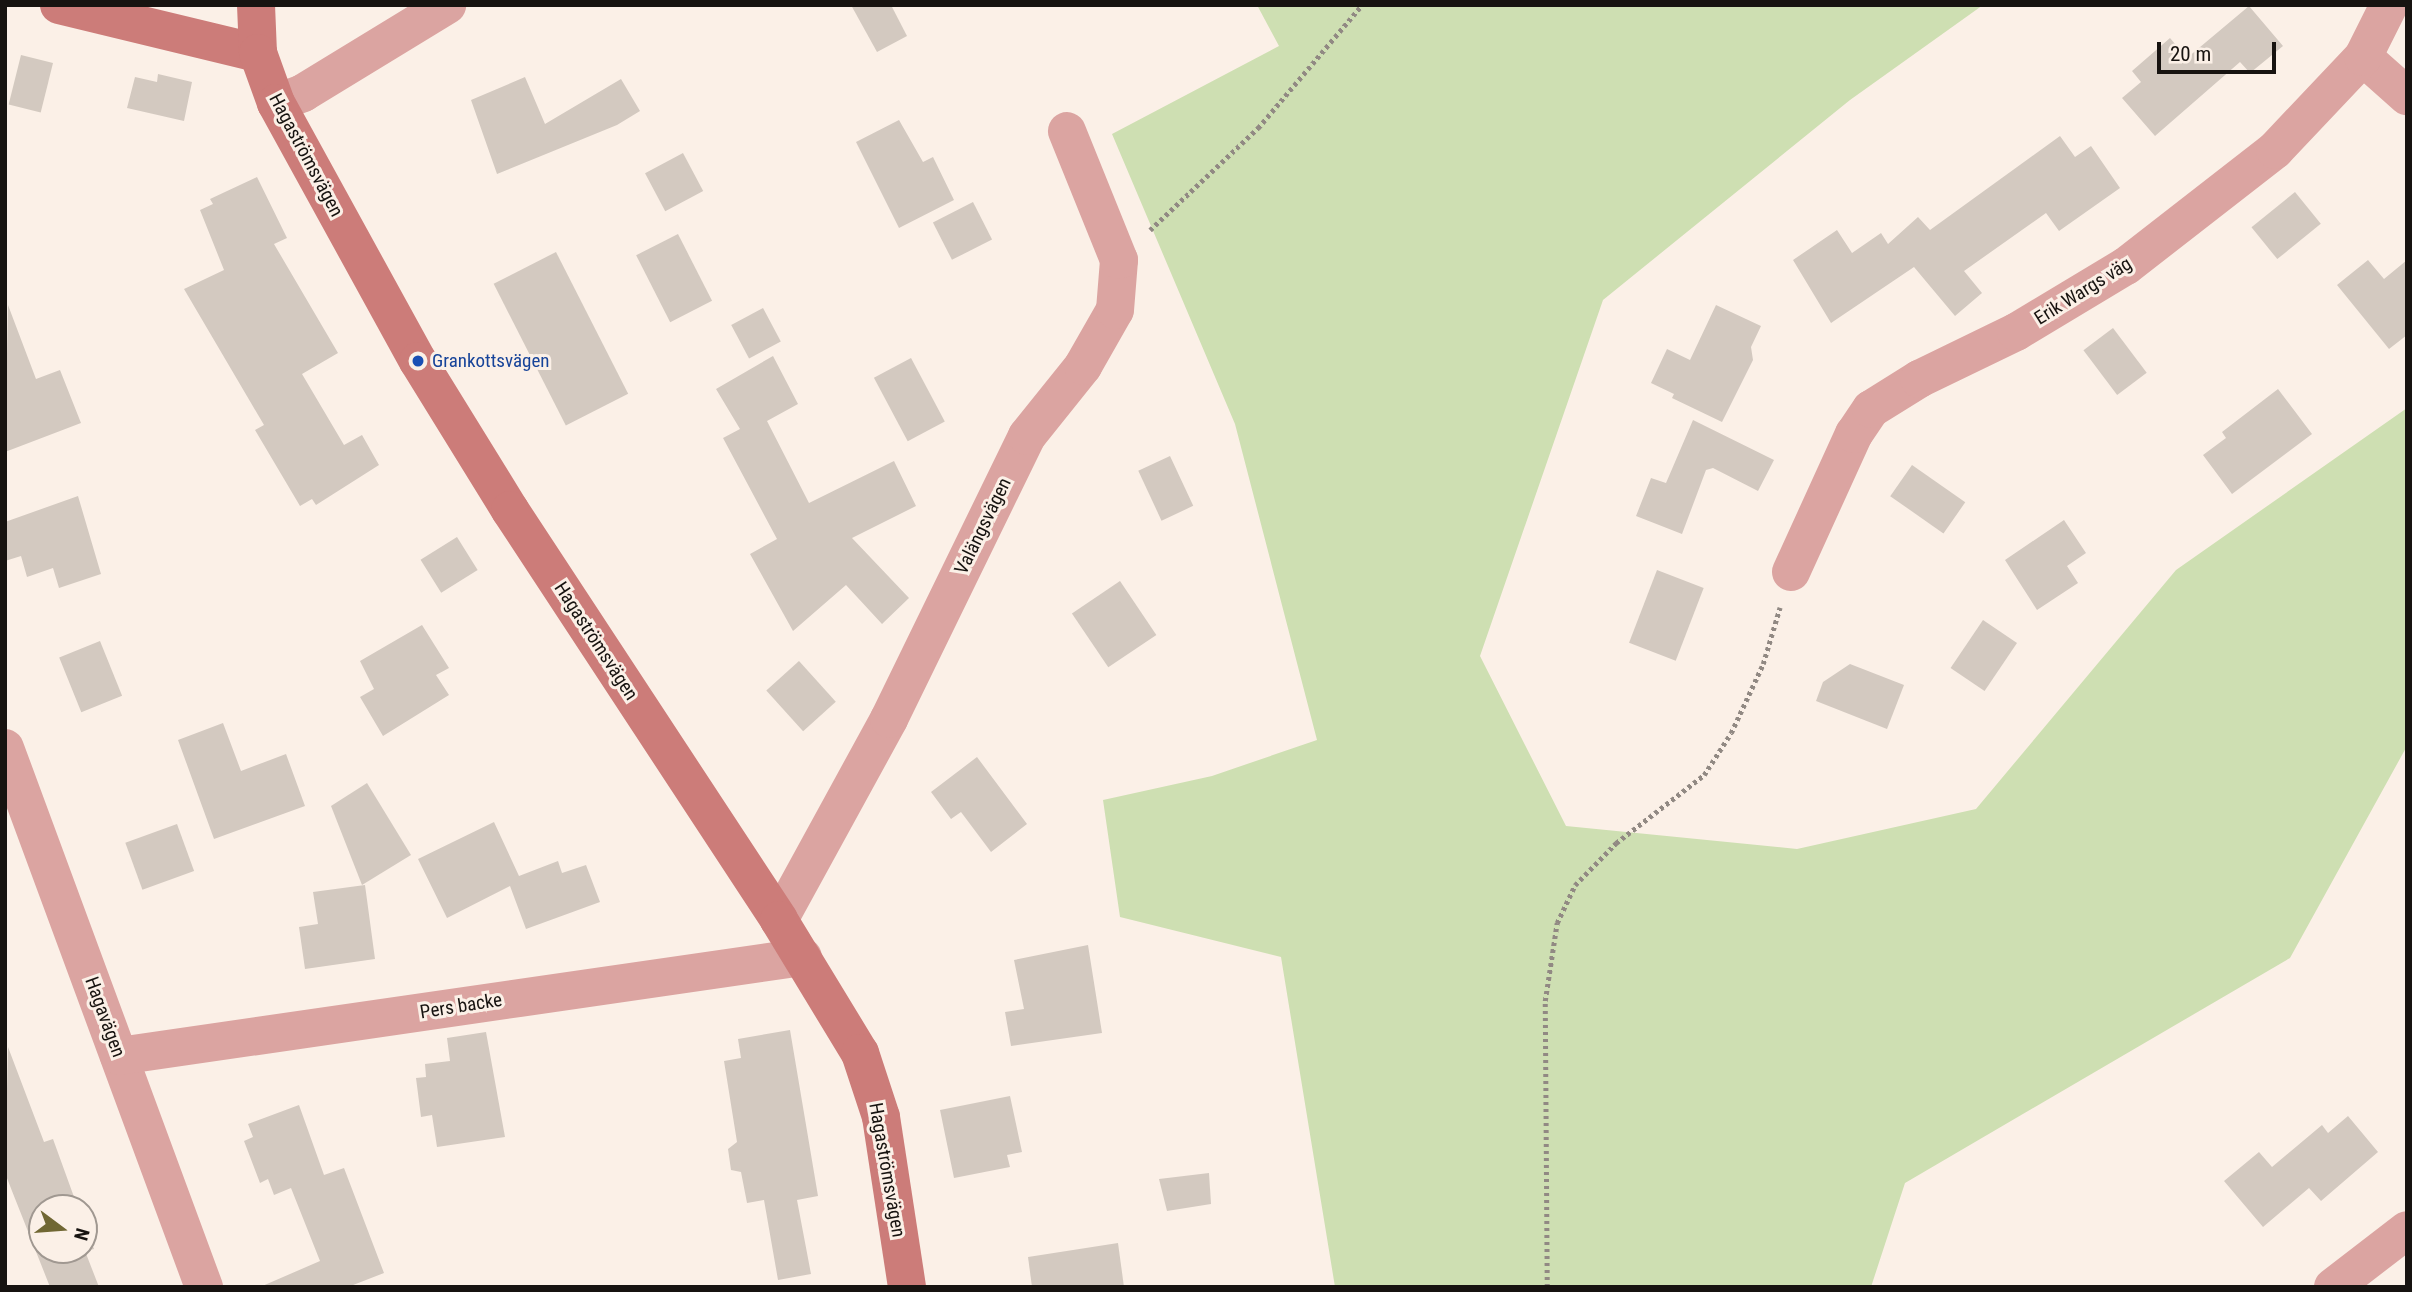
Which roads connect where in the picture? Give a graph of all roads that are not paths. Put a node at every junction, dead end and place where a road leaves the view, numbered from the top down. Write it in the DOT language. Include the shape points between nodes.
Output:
graph roads {
  1 [pos="59,5"];
  2 [pos="256,5"];
  3 [pos="447,5"];
  4 [pos="2389,5"];
  5 [pos="258,53"];
  6 [pos="2363,57"];
  7 [pos="2407,96"];
  8 [pos="276,103"];
  9 [pos="1067,131"];
  10 [pos="1791,572"];
  11 [pos="5,748"];
  12 [pos="779,920"];
  13 [pos="803,957"];
  14 [pos="119,1056"];
  15 [pos="2407,1230"];
  16 [pos="204,1287"];
  17 [pos="907,1287"];
  18 [pos="2333,1287"];
  1 -- 5 [label="street"];
  2 -- 5 [label="street, Hagaströmsvägen"];
  3 -- 8 [label="street" via="303,93"];
  4 -- 6 [label="street, Erik Wargs väg"];
  5 -- 8 [label="street, Hagaströmsvägen"];
  6 -- 7 [label="street"];
  6 -- 10 [label="street, Erik Wargs väg" via="2275,150 2126,265 2017,332 1919,379 1871,409 1854,434"];
  8 -- 12 [label="street, Hagaströmsvägen" via="418,361 510,510"];
  9 -- 12 [label="street, Valängsvägen" via="1119,260 1115,310 1083,366 1027,436 889,719"];
  11 -- 14 [label="street, Hagavägen"];
  12 -- 13 [label="street, Hagaströmsvägen"];
  13 -- 14 [label="street, Pers backe"];
  13 -- 17 [label="street, Hagaströmsvägen" via="860,1053 881,1117"];
  14 -- 16 [label="street, Hagavägen"];
  15 -- 18 [label="street"];
}
